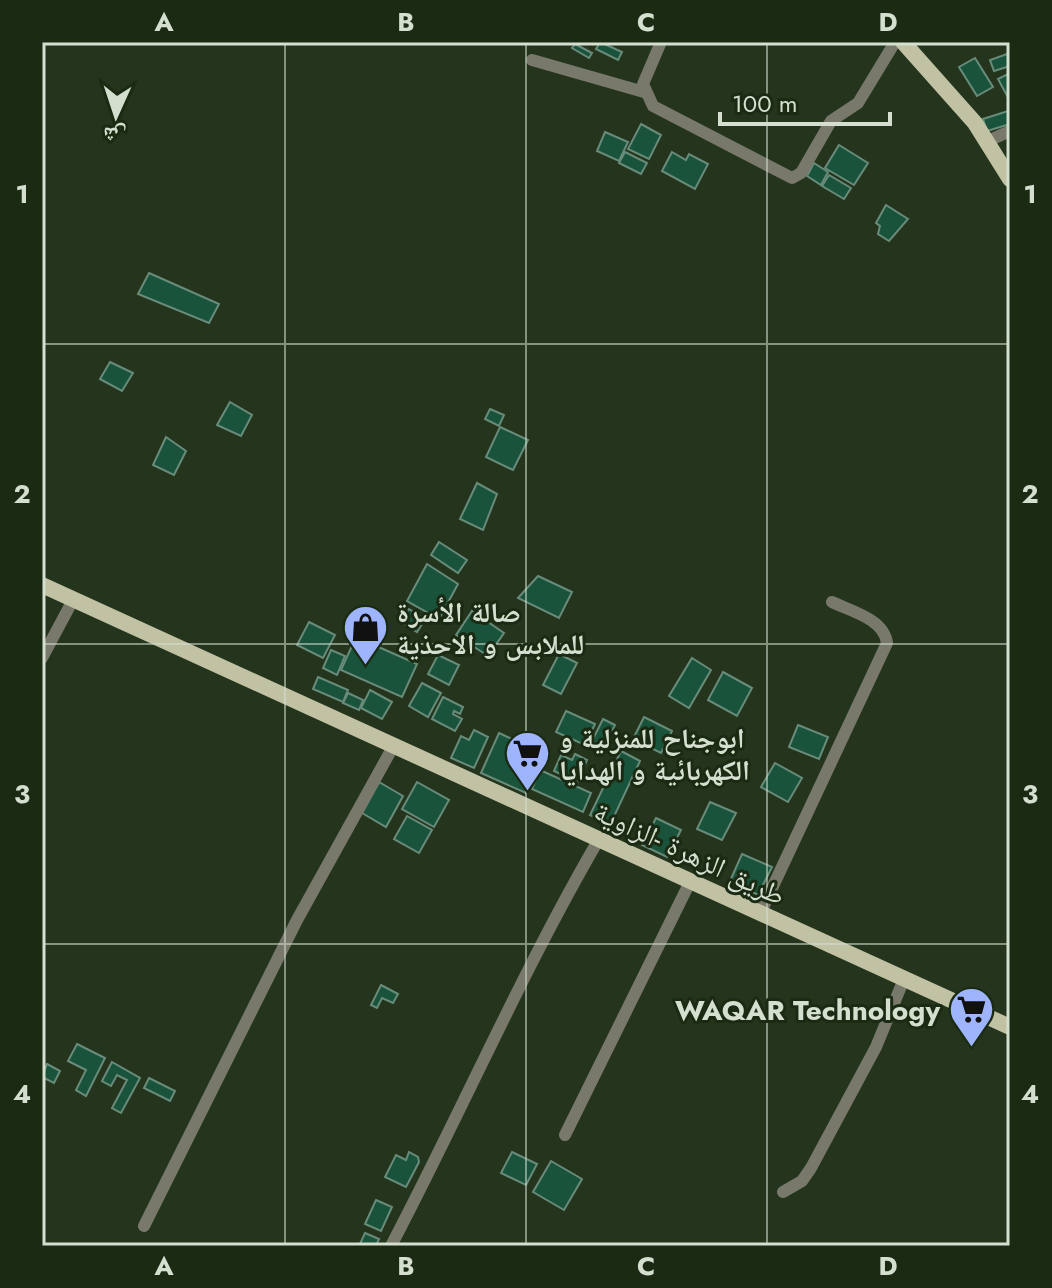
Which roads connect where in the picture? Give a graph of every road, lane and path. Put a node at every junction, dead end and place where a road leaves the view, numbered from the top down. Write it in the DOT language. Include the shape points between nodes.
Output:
graph roads {
  1 [pos="661,42"];
  2 [pos="895,42"];
  3 [pos="903,42"];
  4 [pos="532,60"];
  5 [pos="644,92"];
  6 [pos="1010,131"];
  7 [pos="988,141"];
  8 [pos="1010,179"];
  9 [pos="42,585"];
  10 [pos="73,600"];
  11 [pos="832,602"];
  12 [pos="42,658"];
  13 [pos="394,745"];
  14 [pos="599,839"];
  15 [pos="690,882"];
  16 [pos="760,914"];
  17 [pos="904,979"];
  18 [pos="1010,1027"];
  19 [pos="565,1135"];
  20 [pos="783,1192"];
  21 [pos="144,1226"];
  22 [pos="391,1246"];
  1 -- 5 [label="street" via="644,76"];
  2 -- 5 [label="street" via="858,103 831,121 796,178 660,110"];
  3 -- 7 [label="main road"];
  4 -- 5 [label="street"];
  6 -- 7 [label="street"];
  7 -- 8 [label="main road"];
  9 -- 10 [label="main road, طريق الزهرة -الزاوية"];
  10 -- 12 [label="street"];
  10 -- 13 [label="main road, طريق الزهرة -الزاوية"];
  11 -- 16 [label="street" via="876,623 887,643"];
  13 -- 14 [label="main road, طريق الزهرة -الزاوية"];
  13 -- 21 [label="street" via="297,920"];
  14 -- 15 [label="main road, طريق الزهرة -الزاوية"];
  14 -- 22 [label="street" via="504,1012"];
  15 -- 16 [label="main road, طريق الزهرة -الزاوية"];
  15 -- 19 [label="street"];
  16 -- 17 [label="main road, طريق الزهرة -الزاوية"];
  17 -- 18 [label="main road, طريق الزهرة -الزاوية"];
  17 -- 20 [label="street" via="876,1047 811,1168 802,1181"];
}
